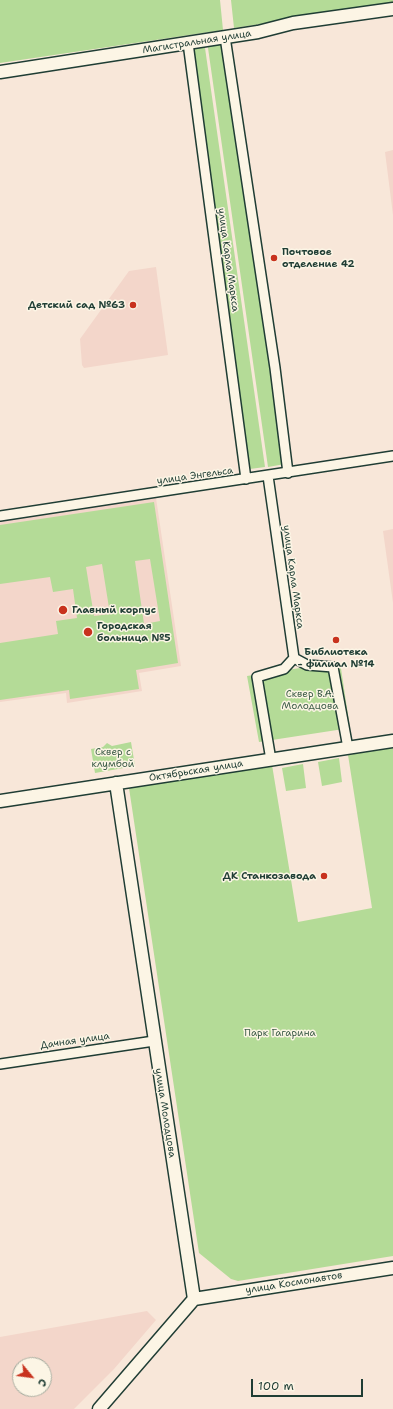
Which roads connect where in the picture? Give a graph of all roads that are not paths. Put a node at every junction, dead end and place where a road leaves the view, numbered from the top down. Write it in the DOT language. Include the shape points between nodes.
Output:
graph roads {
  1 [pos="393,9"];
  2 [pos="226,37"];
  3 [pos="188,43"];
  4 [pos="0,72"];
  5 [pos="393,456"];
  6 [pos="288,473"];
  7 [pos="268,476"];
  8 [pos="246,480"];
  9 [pos="0,516"];
  10 [pos="294,658"];
  11 [pos="393,742"];
  12 [pos="348,748"];
  13 [pos="270,760"];
  14 [pos="116,783"];
  15 [pos="0,802"];
  16 [pos="154,1041"];
  17 [pos="0,1064"];
  18 [pos="393,1268"];
  19 [pos="194,1299"];
  20 [pos="99,1409"];
  1 -- 2 [label="street, Магистральная улица" via="293,23"];
  2 -- 3 [label="street, Магистральная улица"];
  2 -- 6 [label="street"];
  3 -- 4 [label="street, Магистральная улица"];
  3 -- 8 [label="street, улица Карла Маркса"];
  5 -- 6 [label="street, улица Энгельса"];
  6 -- 7 [label="street, улица Энгельса"];
  7 -- 8 [label="street, улица Энгельса"];
  7 -- 10 [label="street, улица Карла Маркса"];
  8 -- 9 [label="street, улица Энгельса"];
  10 -- 12 [label="street" via="307,665 333,667"];
  10 -- 13 [label="street" via="284,669 257,677"];
  11 -- 12 [label="street, Октябрьская улица"];
  12 -- 13 [label="street, Октябрьская улица"];
  13 -- 14 [label="street, Октябрьская улица"];
  14 -- 15 [label="street, Октябрьская улица"];
  14 -- 16 [label="street, улица Молодцова" via="140,932"];
  16 -- 17 [label="street, Дачная улица"];
  16 -- 19 [label="street, улица Молодцова"];
  18 -- 19 [label="street, улица Космонавтов"];
  19 -- 20 [label="street"];
}
